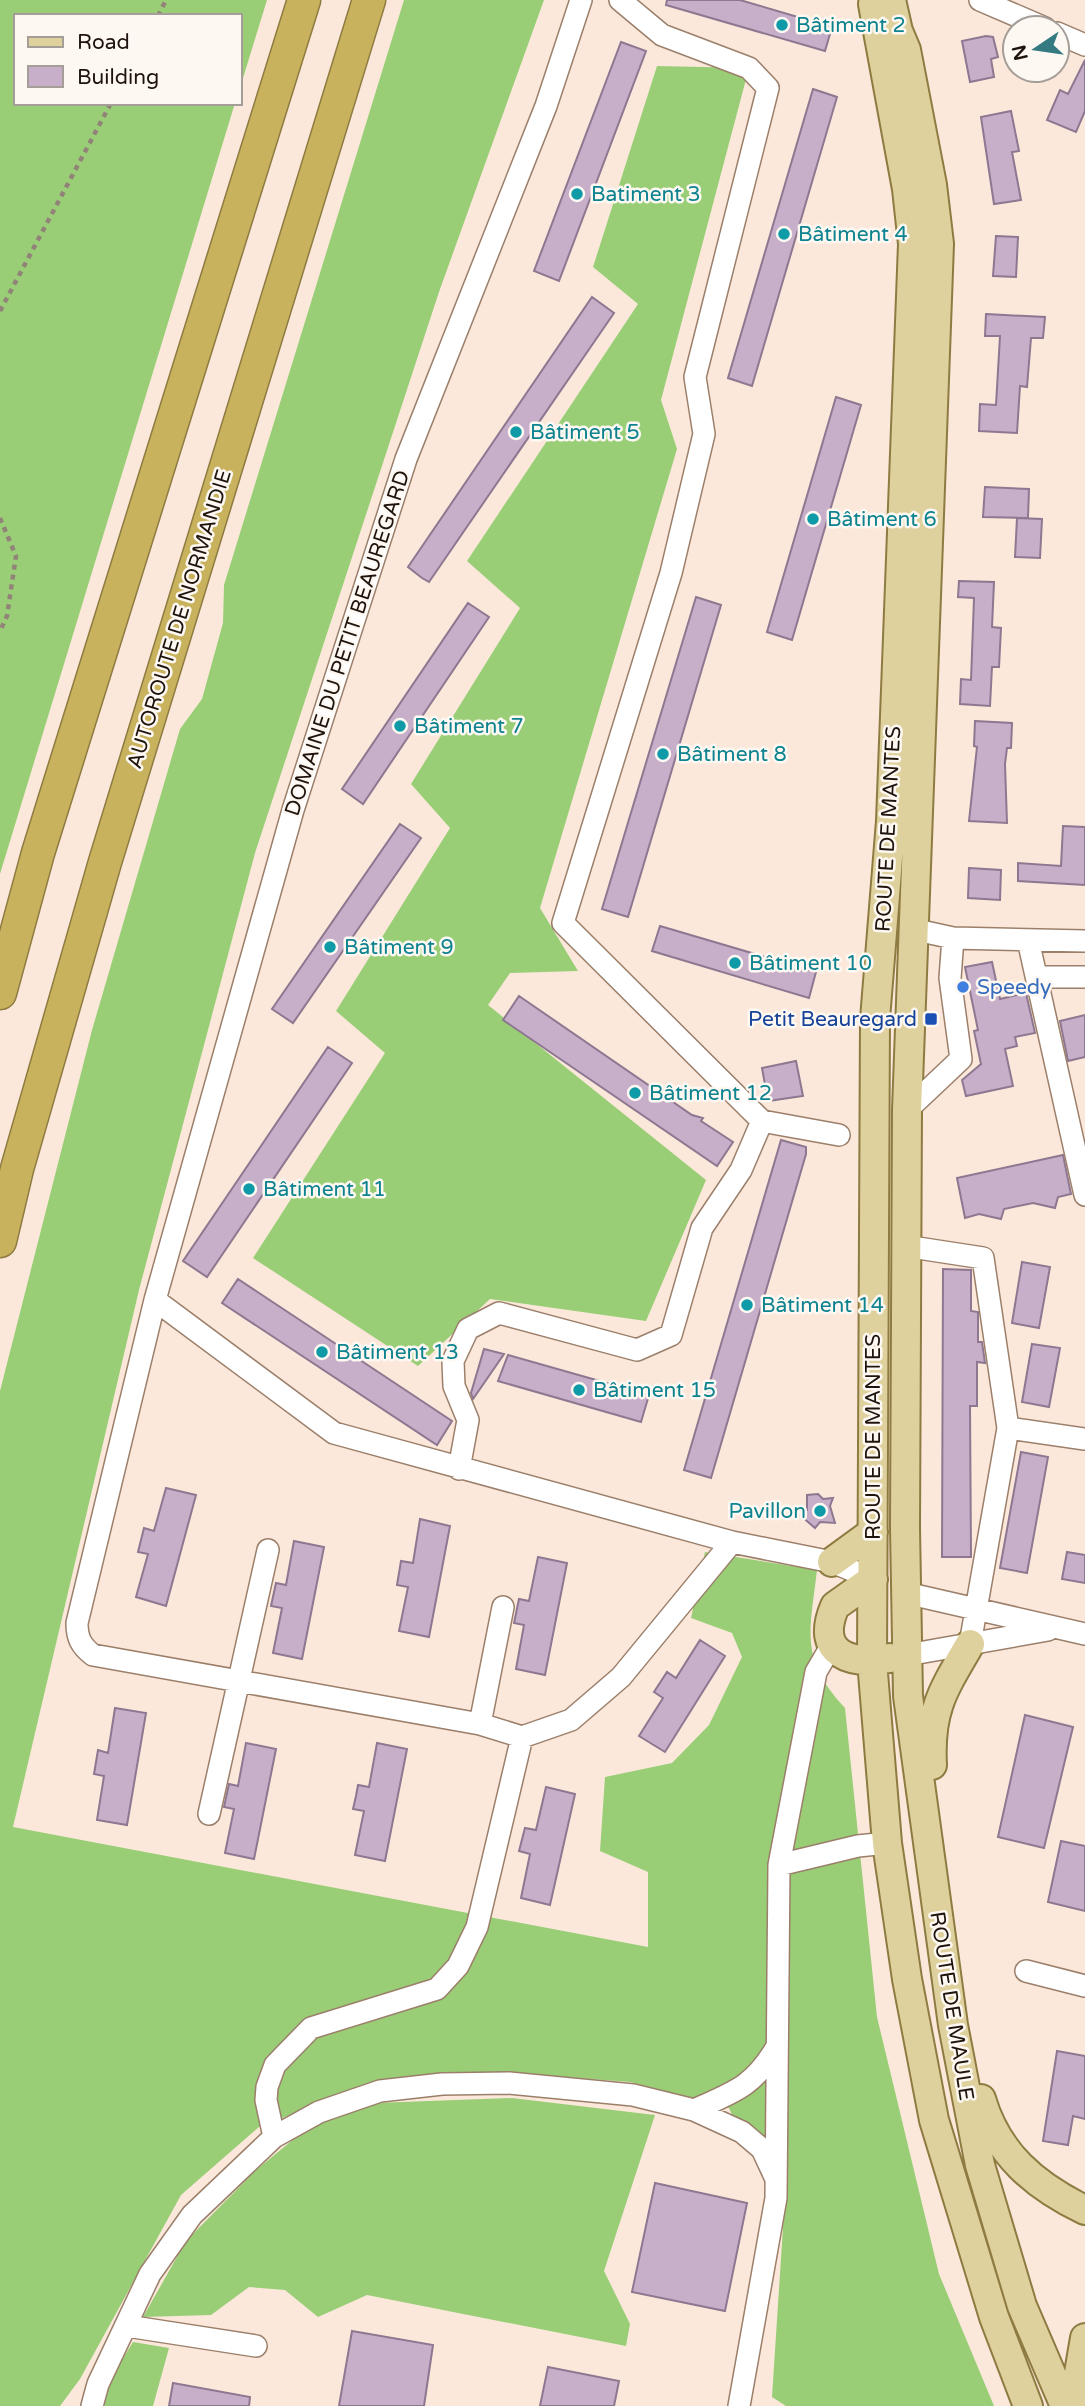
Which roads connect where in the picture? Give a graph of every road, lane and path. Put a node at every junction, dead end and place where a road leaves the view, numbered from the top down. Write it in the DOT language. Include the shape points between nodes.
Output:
graph roads {
  1 [pos="304,0"];
  2 [pos="369,0"];
  3 [pos="581,0"];
  4 [pos="620,0"];
  5 [pos="873,0"];
  6 [pos="891,0"];
  7 [pos="902,0"];
  8 [pos="980,0"];
  9 [pos="1012,14"];
  10 [pos="906,50"];
  11 [pos="110,105"];
  12 [pos="0,311"];
  13 [pos="0,518"];
  14 [pos="0,631"];
  15 [pos="912,929"];
  16 [pos="953,938"];
  17 [pos="1028,940"];
  18 [pos="1085,941"];
  19 [pos="1037,977"];
  20 [pos="1085,977"];
  21 [pos="0,993"];
  22 [pos="907,1111"];
  23 [pos="762,1121"];
  24 [pos="839,1135"];
  25 [pos="1085,1195"];
  26 [pos="0,1241"];
  27 [pos="905,1246"];
  28 [pos="155,1300"];
  29 [pos="1008,1428"];
  30 [pos="1085,1438"];
  31 [pos="458,1469"];
  32 [pos="873,1532"];
  33 [pos="732,1542"];
  34 [pos="268,1550"];
  35 [pos="832,1562"];
  36 [pos="873,1579"];
  37 [pos="906,1592"];
  38 [pos="503,1607"];
  39 [pos="975,1609"];
  40 [pos="1057,1629"];
  41 [pos="1085,1634"];
  42 [pos="833,1643"];
  43 [pos="970,1644"];
  44 [pos="907,1655"];
  45 [pos="872,1661"];
  46 [pos="238,1683"];
  47 [pos="480,1724"];
  48 [pos="522,1737"];
  49 [pos="922,1808"];
  50 [pos="209,1814"];
  51 [pos="887,1843"];
  52 [pos="779,1865"];
  53 [pos="1026,1971"];
  54 [pos="1085,1986"];
  55 [pos="953,2025"];
  56 [pos="777,2046"];
  57 [pos="694,2110"];
  58 [pos="274,2137"];
  59 [pos="776,2179"];
  60 [pos="1085,2210"];
  61 [pos="127,2326"];
  62 [pos="1085,2337"];
  63 [pos="256,2346"];
  64 [pos="92,2406"];
  65 [pos="739,2406"];
  66 [pos="1028,2406"];
  67 [pos="1065,2406"];
  68 [pos="1083,2406"];
  1 -- 21 [label="highway" via="38,853"];
  2 -- 26 [label="highway, AUTOROUTE DE NORMANDIE" via="105,862"];
  3 -- 28 [label="street, DOMAINE DU PETIT BEAUREGARD" via="546,106 406,459 293,810"];
  4 -- 23 [label="street" via="662,35 749,68 768,88 695,377 704,434 671,573 563,923"];
  5 -- 32 [label="main road, ROUTE DE MANTES" via="913,244 891,821 876,1019"];
  6 -- 10 [label="main road, ROUTE DE MANTES"];
  7 -- 10 [label="main road" via="908,29"];
  8 -- 9 [label="street"];
  10 -- 15 [label="main road, ROUTE DE MANTES" via="939,244"];
  11 -- 12 [label="path"];
  13 -- 14 [label="path" via="16,556"];
  15 -- 16 [label="street"];
  15 -- 22 [label="main road, ROUTE DE MANTES"];
  16 -- 17 [label="street"];
  16 -- 22 [label="street" via="950,978 961,1059"];
  17 -- 18 [label="street"];
  17 -- 19 [label="street"];
  19 -- 20 [label="street"];
  19 -- 25 [label="street"];
  22 -- 27 [label="main road, ROUTE DE MANTES"];
  23 -- 24 [label="street"];
  23 -- 31 [label="street" via="741,1170 702,1228 671,1335 637,1350 499,1313 468,1329 453,1361 454,1387 468,1420"];
  27 -- 29 [label="street" via="983,1258"];
  27 -- 37 [label="main road, ROUTE DE MANTES"];
  28 -- 31 [label="street" via="334,1433"];
  28 -- 46 [label="street, DOMAINE DU PETIT BEAUREGARD" via="77,1634 93,1654"];
  29 -- 30 [label="street"];
  29 -- 39 [label="street"];
  31 -- 33 [label="street"];
  32 -- 35 [label="main road"];
  32 -- 36 [label="main road, ROUTE DE MANTES"];
  33 -- 35 [label="street"];
  33 -- 48 [label="street" via="621,1677 571,1720"];
  34 -- 46 [label="street"];
  35 -- 36 [label="street"];
  36 -- 37 [label="main road"];
  36 -- 42 [label="main road" via="835,1606 829,1628"];
  36 -- 45 [label="main road, ROUTE DE MANTES"];
  37 -- 39 [label="street"];
  37 -- 44 [label="main road, ROUTE DE MAULE"];
  38 -- 47 [label="street"];
  39 -- 40 [label="street"];
  39 -- 43 [label="street"];
  40 -- 41 [label="street"];
  40 -- 43 [label="street"];
  42 -- 45 [label="main road" via="848,1659"];
  42 -- 52 [label="street" via="816,1672"];
  43 -- 44 [label="street"];
  43 -- 49 [label="main road" via="934,1709 930,1737 934,1796"];
  44 -- 45 [label="main road"];
  44 -- 49 [label="main road, ROUTE DE MAULE"];
  45 -- 51 [label="main road, ROUTE DE MAULE"];
  46 -- 47 [label="street, DOMAINE DU PETIT BEAUREGARD"];
  46 -- 50 [label="street"];
  47 -- 48 [label="street, DOMAINE DU PETIT BEAUREGARD"];
  48 -- 58 [label="street" via="477,1927 458,1966 437,1989 311,2028 275,2065 267,2087"];
  49 -- 55 [label="main road, ROUTE DE MAULE"];
  51 -- 52 [label="street"];
  51 -- 66 [label="main road, ROUTE DE MAULE" via="934,2120 994,2317"];
  52 -- 56 [label="street"];
  53 -- 54 [label="street"];
  55 -- 60 [label="main road" via="992,2131 1004,2148 1027,2176"];
  55 -- 67 [label="main road, ROUTE DE MAULE" via="980,2165 1021,2306"];
  56 -- 57 [label="street" via="760,2074"];
  56 -- 59 [label="street"];
  57 -- 58 [label="street" via="572,2087 442,2084 380,2091 319,2112"];
  57 -- 59 [label="street" via="743,2133 762,2149"];
  58 -- 61 [label="street" via="192,2215 150,2274"];
  59 -- 65 [label="street"];
  61 -- 63 [label="street"];
  61 -- 64 [label="street"];
  62 -- 68 [label="main road" via="1078,2379"];
}
